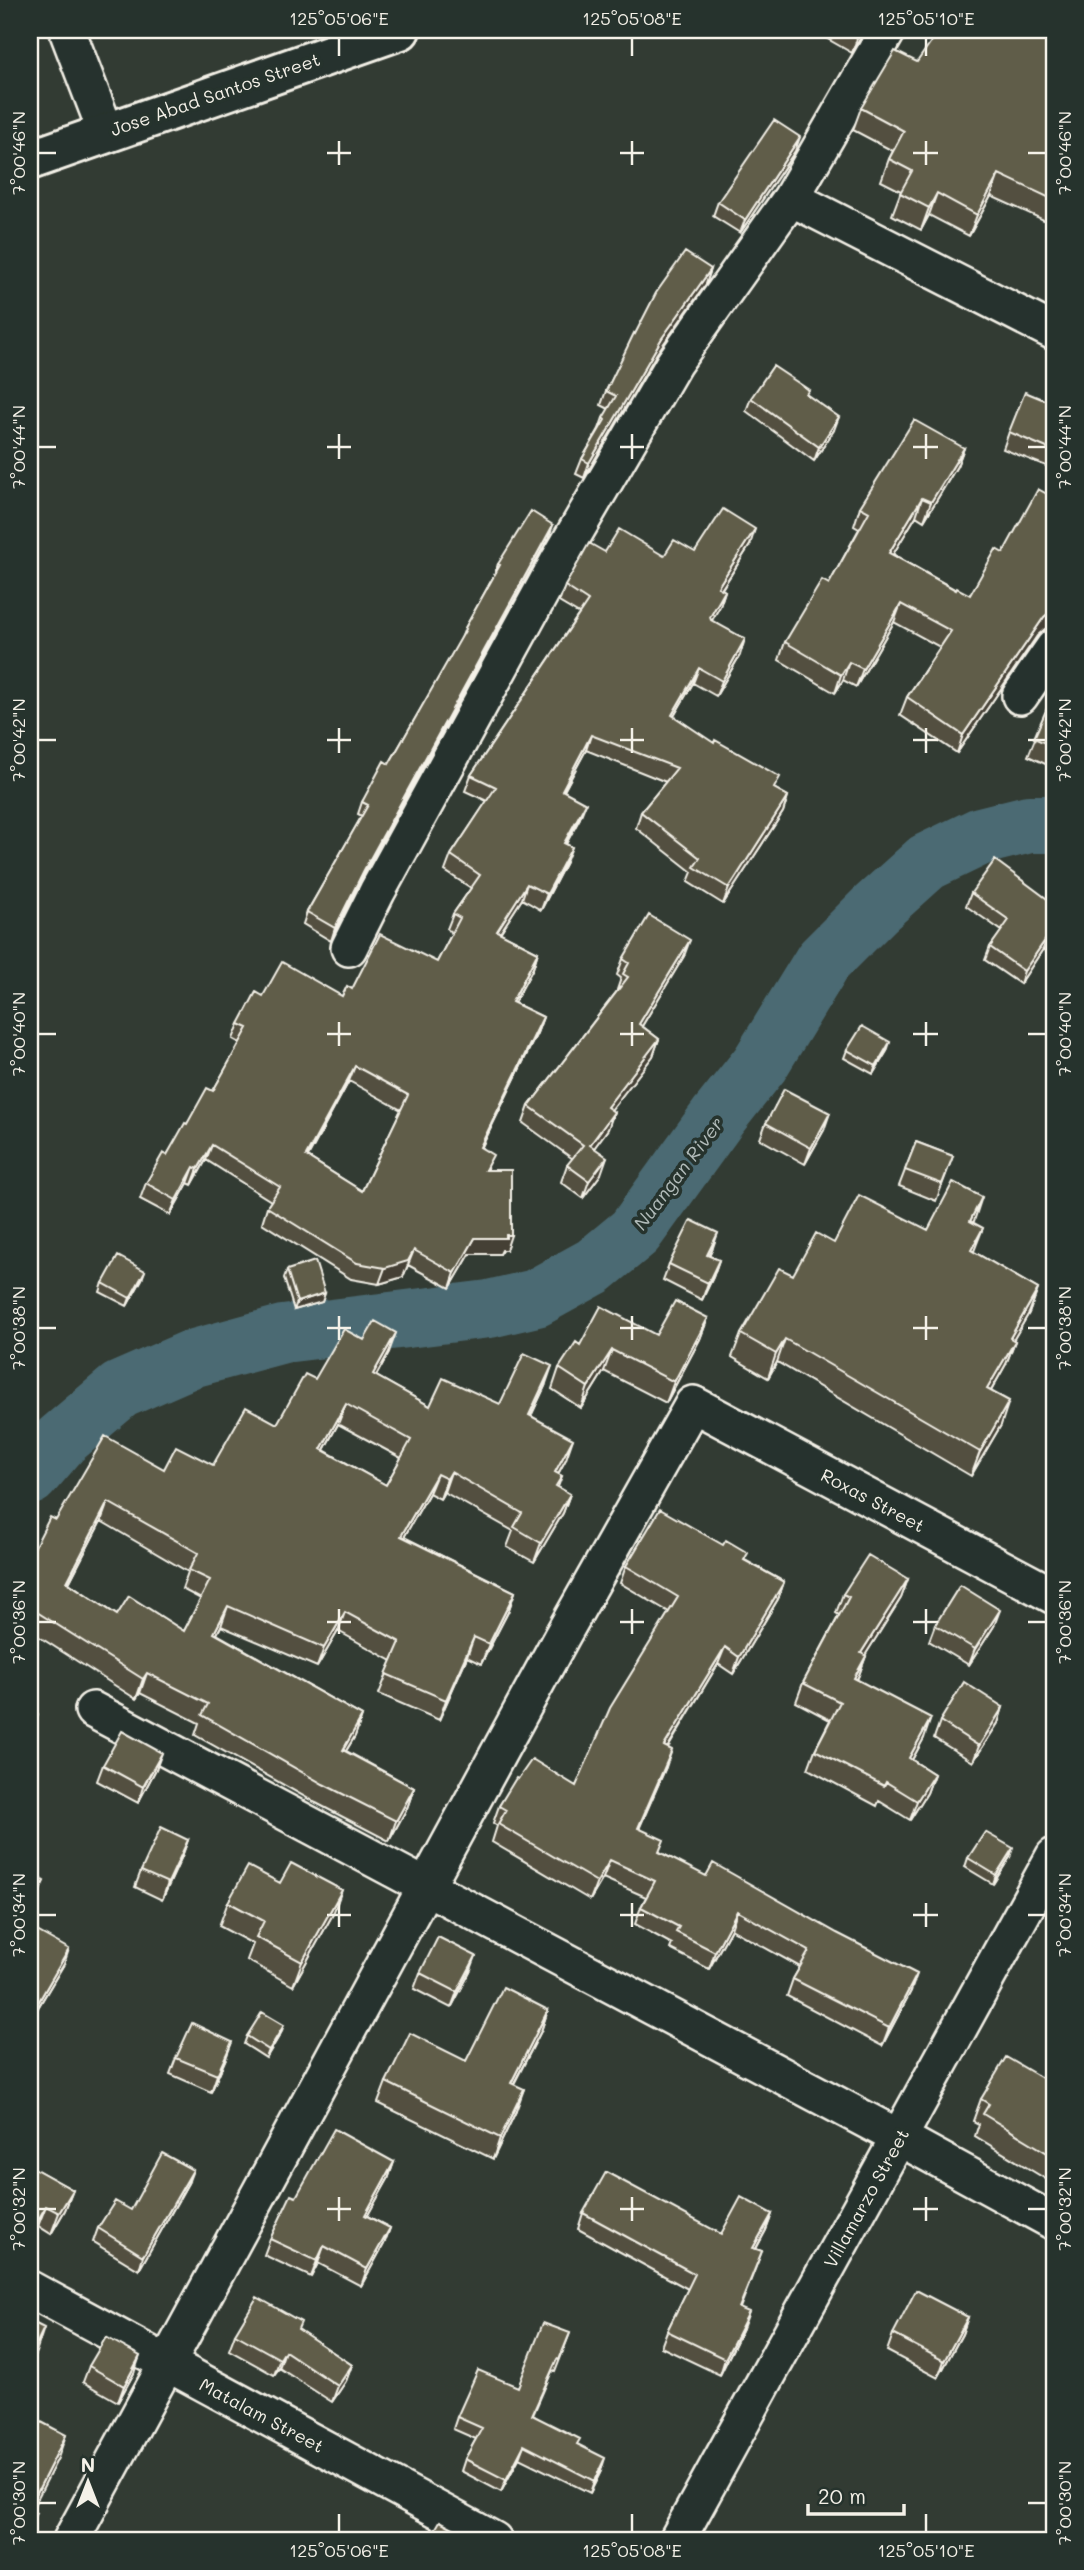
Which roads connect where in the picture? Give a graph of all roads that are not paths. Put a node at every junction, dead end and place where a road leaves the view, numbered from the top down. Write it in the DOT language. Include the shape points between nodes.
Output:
graph roads {
  1 [pos="67,30"];
  2 [pos="400,30"];
  3 [pos="888,30"];
  4 [pos="106,132"];
  5 [pos="30,160"];
  6 [pos="792,198"];
  7 [pos="1054,332"];
  8 [pos="1054,647"];
  9 [pos="1020,696"];
  10 [pos="349,948"];
  11 [pos="1054,1596"];
  12 [pos="93,1710"];
  13 [pos="1054,1856"];
  14 [pos="426,1887"];
  15 [pos="900,2137"];
  16 [pos="1054,2222"];
  17 [pos="30,2289"];
  18 [pos="168,2364"];
  19 [pos="71,2540"];
  20 [pos="494,2540"];
  21 [pos="677,2540"];
  1 -- 4 [label="street"];
  2 -- 4 [label="main road, Jose Abad Santos Street"];
  3 -- 6 [label="street"];
  4 -- 5 [label="main road, Jose Abad Santos Street"];
  6 -- 7 [label="street"];
  6 -- 10 [label="street" via="674,363 552,572"];
  8 -- 9 [label="street"];
  11 -- 14 [label="street, Roxas Street" via="693,1404"];
  12 -- 14 [label="street"];
  13 -- 15 [label="street, Villamarzo Street"];
  14 -- 15 [label="street"];
  14 -- 18 [label="street"];
  15 -- 16 [label="street"];
  15 -- 21 [label="street, Villamarzo Street"];
  17 -- 18 [label="street, Matalam Street"];
  18 -- 19 [label="street"];
  18 -- 20 [label="street, Matalam Street"];
}
